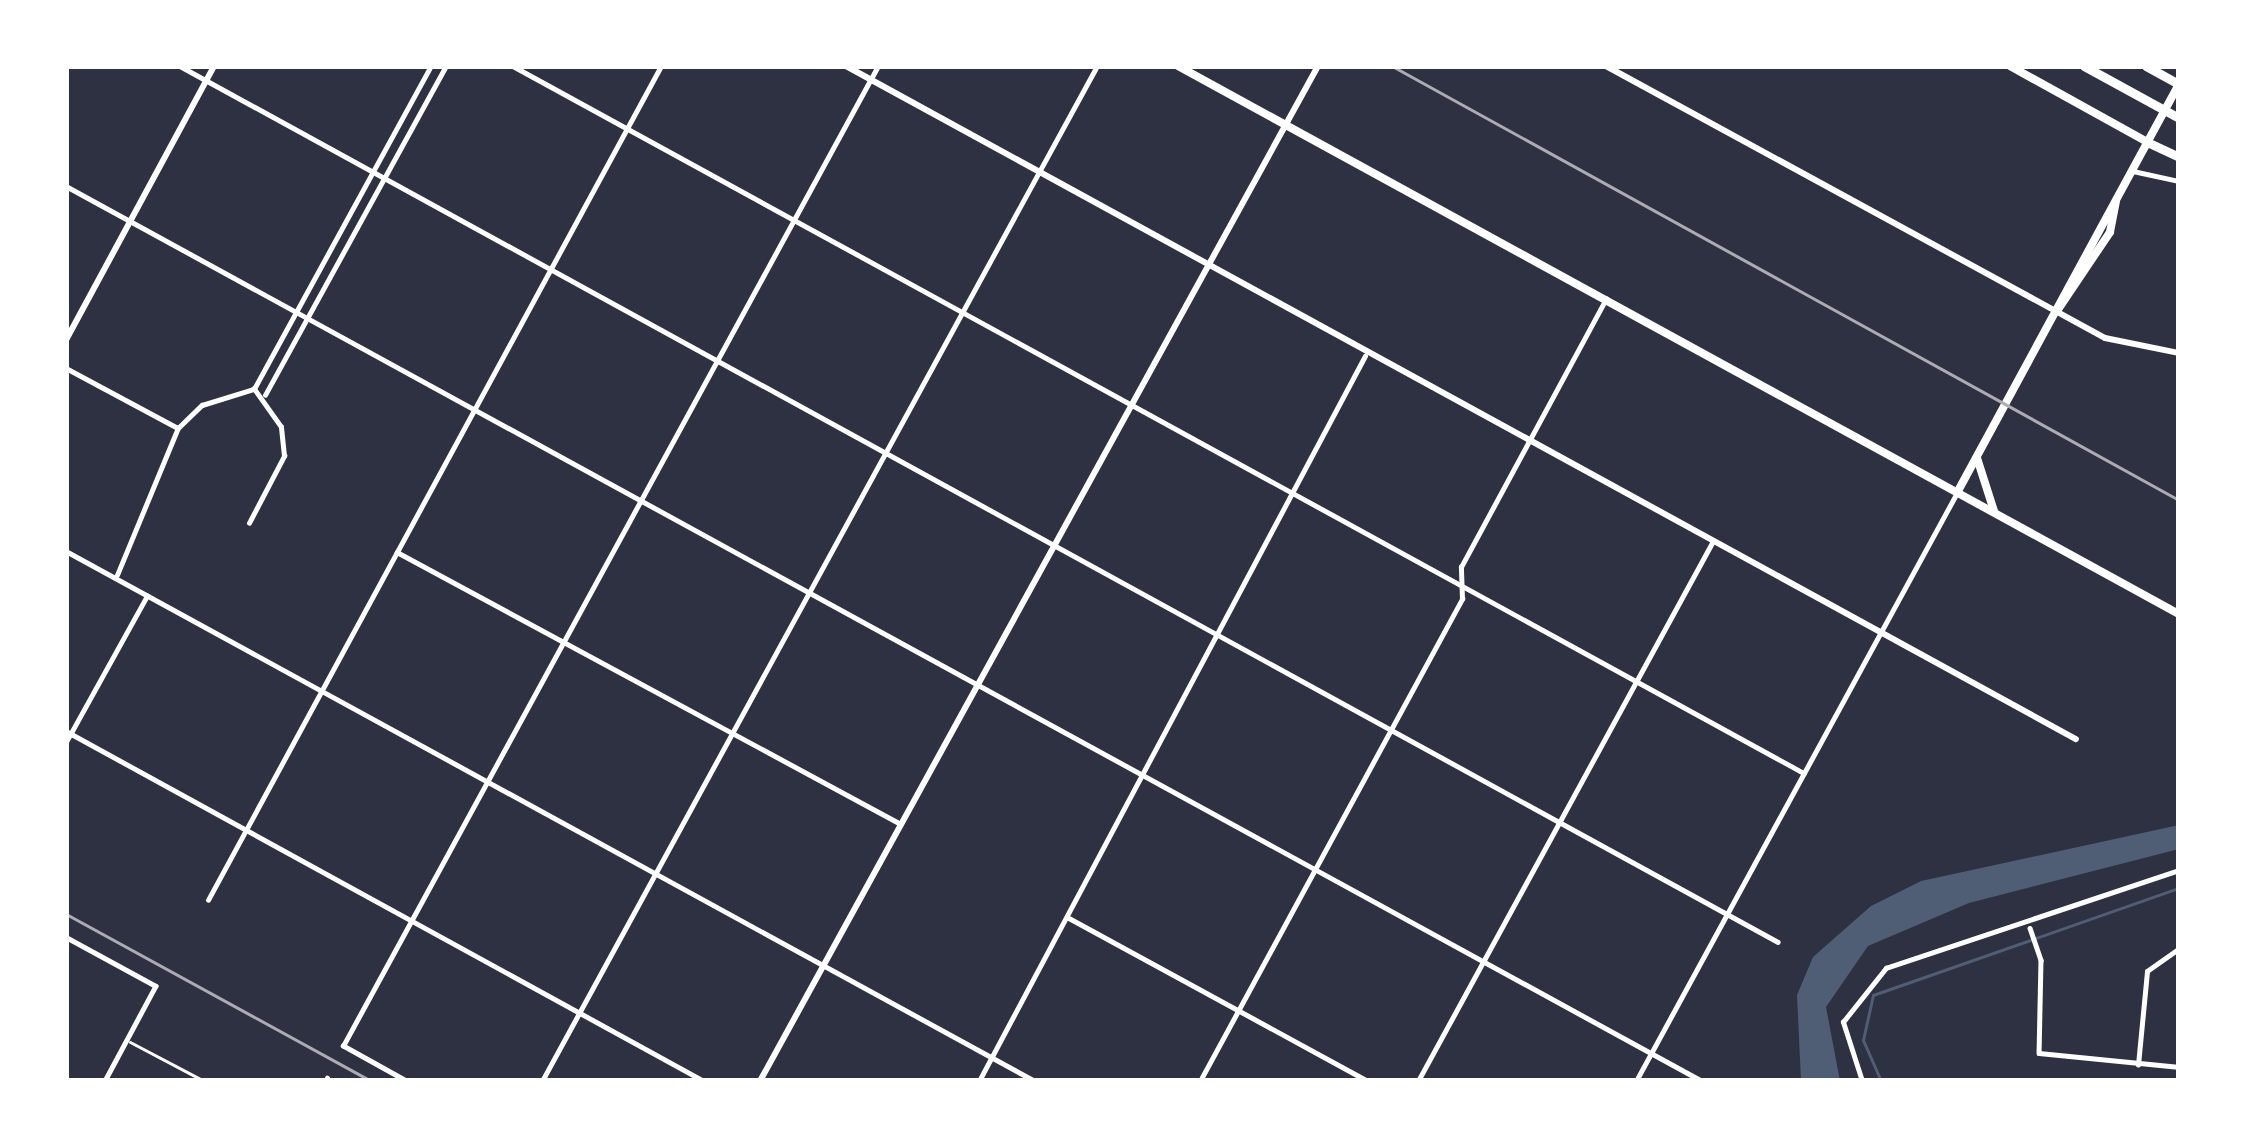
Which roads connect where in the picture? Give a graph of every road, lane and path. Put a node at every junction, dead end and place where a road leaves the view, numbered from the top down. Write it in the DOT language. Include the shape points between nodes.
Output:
graph roads {
  1 [pos="180,66"];
  2 [pos="214,66"];
  3 [pos="431,66"];
  4 [pos="446,66"];
  5 [pos="513,66"];
  6 [pos="661,66"];
  7 [pos="846,66"];
  8 [pos="878,66"];
  9 [pos="1097,66"];
  10 [pos="1178,66"];
  11 [pos="1318,66"];
  12 [pos="1606,66"];
  13 [pos="2010,66"];
  14 [pos="2084,66"];
  15 [pos="2146,66"];
  16 [pos="871,80"];
  17 [pos="206,81"];
  18 [pos="2179,84"];
  19 [pos="2179,118"];
  20 [pos="1286,124"];
  21 [pos="628,129"];
  22 [pos="2143,140"];
  23 [pos="2179,157"];
  24 [pos="1039,171"];
  25 [pos="2133,171"];
  26 [pos="374,172"];
  27 [pos="384,178"];
  28 [pos="2179,181"];
  29 [pos="66,186"];
  30 [pos="2116,201"];
  31 [pos="794,220"];
  32 [pos="130,221"];
  33 [pos="1208,264"];
  34 [pos="551,269"];
  35 [pos="1606,299"];
  36 [pos="2056,311"];
  37 [pos="296,312"];
  38 [pos="962,312"];
  39 [pos="309,319"];
  40 [pos="66,340"];
  41 [pos="2179,352"];
  42 [pos="1365,356"];
  43 [pos="717,360"];
  44 [pos="66,368"];
  45 [pos="254,389"];
  46 [pos="265,395"];
  47 [pos="1130,404"];
  48 [pos="475,409"];
  49 [pos="178,428"];
  50 [pos="1530,440"];
  51 [pos="885,452"];
  52 [pos="1976,457"];
  53 [pos="1958,491"];
  54 [pos="1299,497"];
  55 [pos="641,500"];
  56 [pos="1994,511"];
  57 [pos="249,523"];
  58 [pos="1713,541"];
  59 [pos="1053,545"];
  60 [pos="66,551"];
  61 [pos="397,552"];
  62 [pos="116,578"];
  63 [pos="1461,584"];
  64 [pos="809,592"];
  65 [pos="146,596"];
  66 [pos="2179,614"];
  67 [pos="1881,632"];
  68 [pos="1222,637"];
  69 [pos="564,641"];
  70 [pos="1636,681"];
  71 [pos="977,685"];
  72 [pos="322,691"];
  73 [pos="1391,730"];
  74 [pos="69,732"];
  75 [pos="733,732"];
  76 [pos="2076,739"];
  77 [pos="66,742"];
  78 [pos="1804,772"];
  79 [pos="1146,776"];
  80 [pos="486,781"];
  81 [pos="1559,823"];
  82 [pos="901,824"];
  83 [pos="246,830"];
  84 [pos="1315,870"];
  85 [pos="2179,870"];
  86 [pos="655,873"];
  87 [pos="208,900"];
  88 [pos="1727,914"];
  89 [pos="1069,918"];
  90 [pos="411,920"];
  91 [pos="2029,926"];
  92 [pos="66,938"];
  93 [pos="1778,942"];
  94 [pos="2179,949"];
  95 [pos="1483,961"];
  96 [pos="824,965"];
  97 [pos="1239,1010"];
  98 [pos="579,1012"];
  99 [pos="128,1041"];
  100 [pos="1651,1053"];
  101 [pos="992,1058"];
  102 [pos="2138,1065"];
  103 [pos="2179,1067"];
  104 [pos="105,1081"];
  105 [pos="204,1081"];
  106 [pos="406,1081"];
  107 [pos="542,1081"];
  108 [pos="704,1081"];
  109 [pos="760,1081"];
  110 [pos="979,1081"];
  111 [pos="1035,1081"];
  112 [pos="1200,1081"];
  113 [pos="1368,1081"];
  114 [pos="1418,1081"];
  115 [pos="1636,1081"];
  116 [pos="1702,1081"];
  117 [pos="1862,1081"];
  1 -- 17 [label="street"];
  2 -- 17 [label="street"];
  3 -- 26 [label="street"];
  4 -- 27 [label="street"];
  5 -- 21 [label="street"];
  6 -- 21 [label="street"];
  7 -- 16 [label="street"];
  8 -- 16 [label="street"];
  9 -- 24 [label="street"];
  10 -- 20 [label="main road"];
  11 -- 20 [label="street"];
  12 -- 36 [label="street"];
  13 -- 22 [label="main road"];
  14 -- 19 [label="highway"];
  15 -- 18 [label="highway"];
  16 -- 24 [label="street"];
  16 -- 31 [label="street"];
  17 -- 26 [label="street"];
  17 -- 32 [label="street"];
  18 -- 22 [label="main road"];
  20 -- 33 [label="street"];
  20 -- 35 [label="main road"];
  21 -- 31 [label="street"];
  21 -- 34 [label="street"];
  22 -- 23 [label="highway"];
  22 -- 25 [label="main road"];
  24 -- 33 [label="street"];
  24 -- 38 [label="street"];
  25 -- 28 [label="street"];
  25 -- 30 [label="main road"];
  26 -- 27 [label="street"];
  26 -- 37 [label="street"];
  27 -- 34 [label="street"];
  27 -- 39 [label="street"];
  29 -- 32 [label="street"];
  30 -- 36 [label="main road"];
  30 -- 36 [label="main road" via="2110,232"];
  31 -- 38 [label="street"];
  31 -- 43 [label="street"];
  32 -- 37 [label="street"];
  32 -- 40 [label="street"];
  33 -- 42 [label="street"];
  33 -- 47 [label="street"];
  34 -- 43 [label="street"];
  34 -- 48 [label="street"];
  35 -- 50 [label="street"];
  35 -- 53 [label="main road"];
  36 -- 41 [label="street" via="2123,346"];
  36 -- 52 [label="main road"];
  37 -- 39 [label="street"];
  37 -- 45 [label="street"];
  38 -- 47 [label="street"];
  38 -- 51 [label="street"];
  39 -- 46 [label="street"];
  39 -- 48 [label="street"];
  42 -- 50 [label="street"];
  42 -- 54 [label="street"];
  43 -- 51 [label="street"];
  43 -- 55 [label="street"];
  44 -- 49 [label="street"];
  45 -- 46 [label="street"];
  45 -- 49 [label="street" via="202,405"];
  46 -- 57 [label="street" via="284,456"];
  47 -- 54 [label="street"];
  47 -- 59 [label="street"];
  48 -- 55 [label="street"];
  48 -- 61 [label="street"];
  49 -- 62 [label="street" via="144,498 148,520"];
  50 -- 58 [label="street"];
  50 -- 63 [label="street"];
  51 -- 59 [label="street"];
  51 -- 64 [label="street"];
  52 -- 53 [label="main road"];
  52 -- 56 [label="main road"];
  53 -- 56 [label="main road"];
  53 -- 67 [label="street"];
  54 -- 63 [label="street"];
  54 -- 68 [label="street"];
  55 -- 64 [label="street"];
  55 -- 69 [label="street"];
  56 -- 66 [label="main road"];
  58 -- 67 [label="street"];
  58 -- 70 [label="street"];
  59 -- 68 [label="street"];
  59 -- 71 [label="street"];
  60 -- 62 [label="street"];
  61 -- 69 [label="street"];
  61 -- 72 [label="street"];
  62 -- 65 [label="street"];
  63 -- 70 [label="street"];
  63 -- 73 [label="street"];
  64 -- 71 [label="street"];
  64 -- 75 [label="street"];
  65 -- 72 [label="street"];
  65 -- 74 [label="street"];
  67 -- 76 [label="street"];
  67 -- 78 [label="street"];
  68 -- 73 [label="street"];
  68 -- 79 [label="street"];
  69 -- 75 [label="street"];
  69 -- 80 [label="street"];
  70 -- 78 [label="street"];
  70 -- 81 [label="street"];
  71 -- 79 [label="street"];
  71 -- 82 [label="street"];
  72 -- 80 [label="street"];
  72 -- 83 [label="street"];
  73 -- 81 [label="street"];
  73 -- 84 [label="street"];
  74 -- 77 [label="street"];
  74 -- 83 [label="street"];
  75 -- 82 [label="street"];
  75 -- 86 [label="street"];
  78 -- 88 [label="street"];
  79 -- 84 [label="street"];
  79 -- 89 [label="street"];
  80 -- 86 [label="street"];
  80 -- 90 [label="street"];
  81 -- 88 [label="street"];
  81 -- 95 [label="street"];
  82 -- 96 [label="street"];
  83 -- 87 [label="street"];
  83 -- 90 [label="street"];
  84 -- 95 [label="street"];
  84 -- 97 [label="street"];
  85 -- 91 [label="street"];
  86 -- 96 [label="street"];
  86 -- 98 [label="street"];
  88 -- 93 [label="street"];
  88 -- 100 [label="street"];
  89 -- 97 [label="street"];
  89 -- 101 [label="street"];
  90 -- 98 [label="street"];
  90 -- 106 [label="street" via="343,1046"];
  91 -- 102 [label="street" via="2039,947 2038,1053"];
  91 -- 117 [label="street" via="1924,948 1871,977 1841,1035"];
  92 -- 99 [label="street" via="156,986"];
  94 -- 102 [label="street" via="2147,971"];
  95 -- 100 [label="street"];
  95 -- 114 [label="street"];
  96 -- 101 [label="street"];
  96 -- 109 [label="street"];
  97 -- 112 [label="street"];
  97 -- 113 [label="street"];
  98 -- 107 [label="street"];
  98 -- 108 [label="street"];
  99 -- 104 [label="street"];
  99 -- 105 [label="lane"];
  100 -- 115 [label="street"];
  100 -- 116 [label="street"];
  101 -- 110 [label="street"];
  101 -- 111 [label="street"];
  102 -- 103 [label="street"];
}
